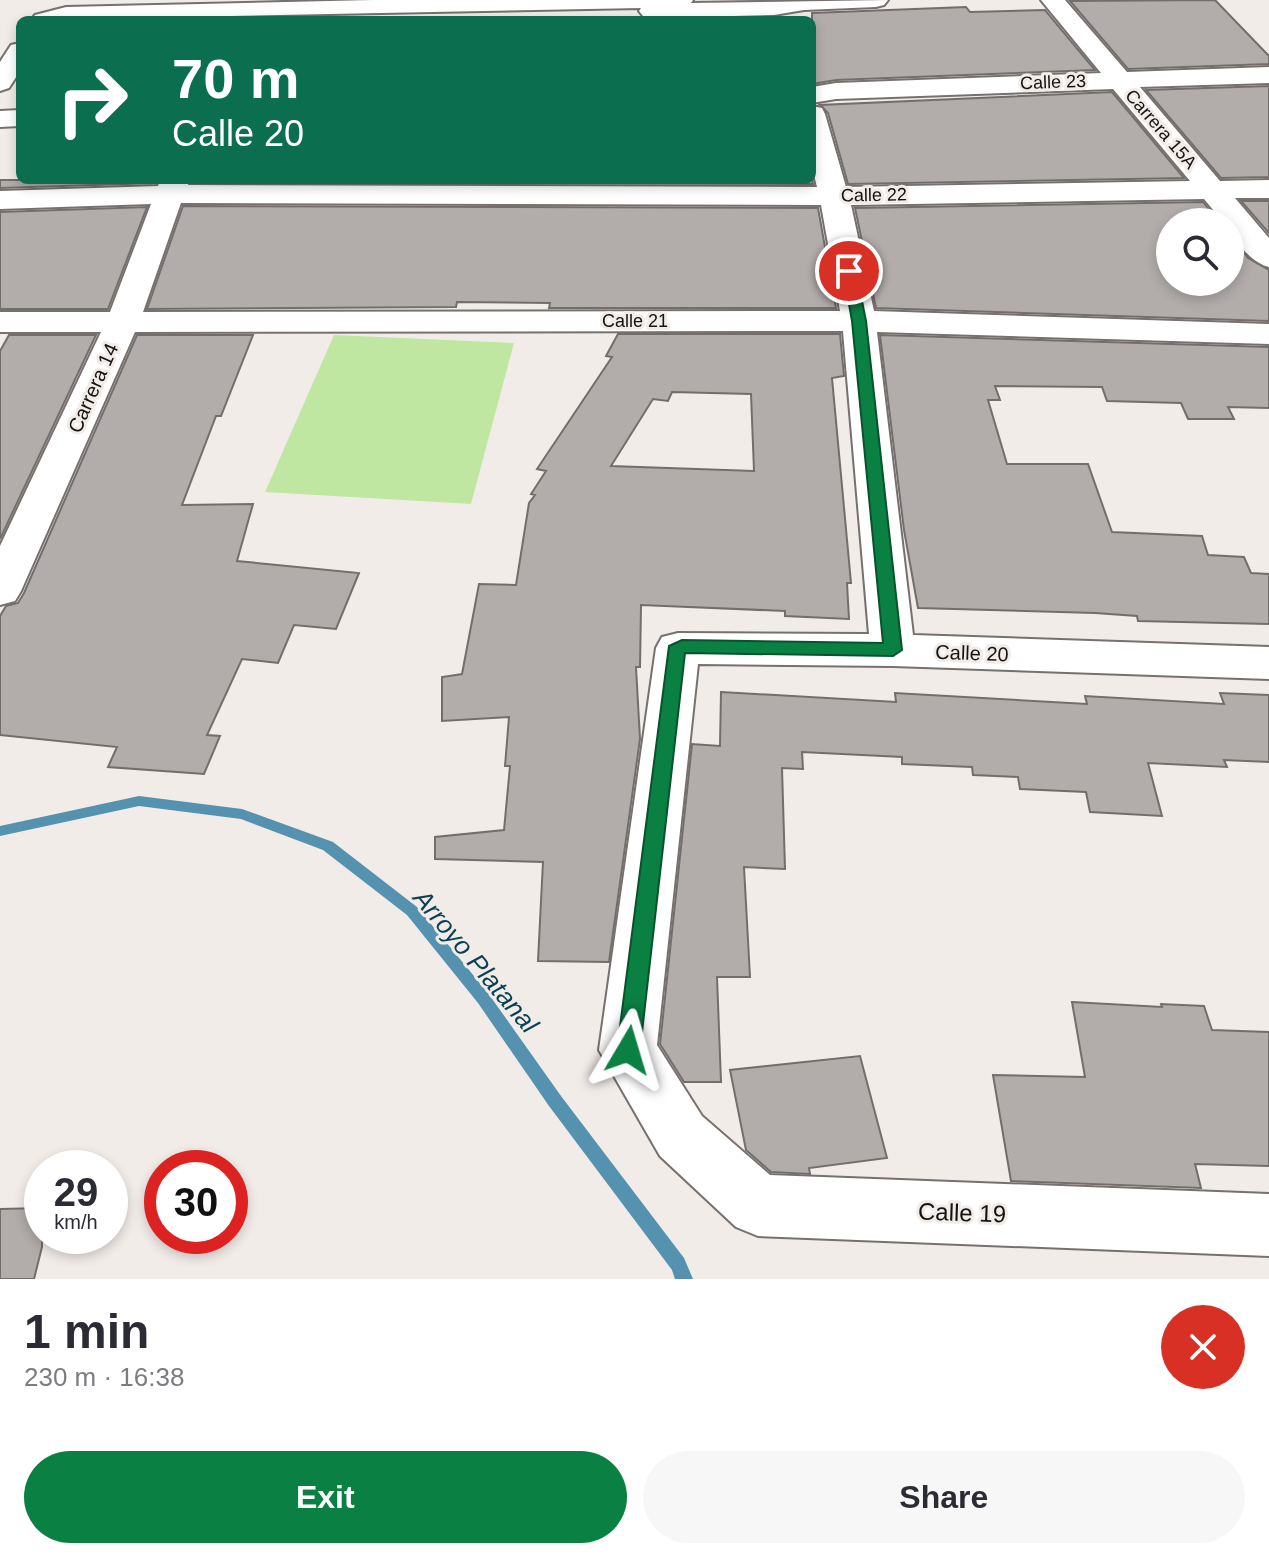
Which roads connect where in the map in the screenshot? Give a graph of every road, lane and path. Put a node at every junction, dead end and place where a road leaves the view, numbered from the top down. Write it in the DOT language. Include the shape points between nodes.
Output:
graph roads {
  1 [pos="681,0"];
  2 [pos="876,0"];
  3 [pos="1053,0"];
  4 [pos="782,6"];
  5 [pos="241,12"];
  6 [pos="57,16"];
  7 [pos="16,57"];
  8 [pos="1269,75"];
  9 [pos="1118,80"];
  10 [pos="0,83"];
  11 [pos="820,91"];
  12 [pos="816,129"];
  13 [pos="173,187"];
  14 [pos="1212,189"];
  15 [pos="1269,189"];
  16 [pos="834,196"];
  17 [pos="0,200"];
  18 [pos="1269,258"];
  19 [pos="123,321"];
  20 [pos="859,321"];
  21 [pos="0,322"];
  22 [pos="1269,334"];
  23 [pos="0,591"];
  24 [pos="676,650"];
  25 [pos="893,650"];
  26 [pos="1269,663"];
  27 [pos="1269,1225"];
  1 -- 5 [label="street"];
  2 -- 4 [label="street"];
  3 -- 9 [label="street, Carrera 15A"];
  4 -- 5 [label="street"];
  5 -- 6 [label="street"];
  7 -- 10 [label="street"];
  8 -- 9 [label="street, Calle 23"];
  9 -- 11 [label="street, Calle 23"];
  9 -- 14 [label="street, Carrera 15A"];
  12 -- 16 [label="street"];
  13 -- 16 [label="street, Calle 22"];
  13 -- 17 [label="street, Calle 22"];
  13 -- 19 [label="street, Carrera 14"];
  14 -- 15 [label="street, Calle 22"];
  14 -- 16 [label="street, Calle 22"];
  14 -- 18 [label="street, Carrera 15A"];
  16 -- 20 [label="street"];
  19 -- 20 [label="street, Calle 21"];
  19 -- 21 [label="street, Calle 21"];
  19 -- 23 [label="street, Carrera 14"];
  20 -- 22 [label="street, Calle 21"];
  20 -- 25 [label="street"];
  24 -- 25 [label="street, Calle 20"];
  24 -- 27 [label="street, Calle 19" via="628,1050 681,1136 758,1205"];
  25 -- 26 [label="street, Calle 20"];
}
